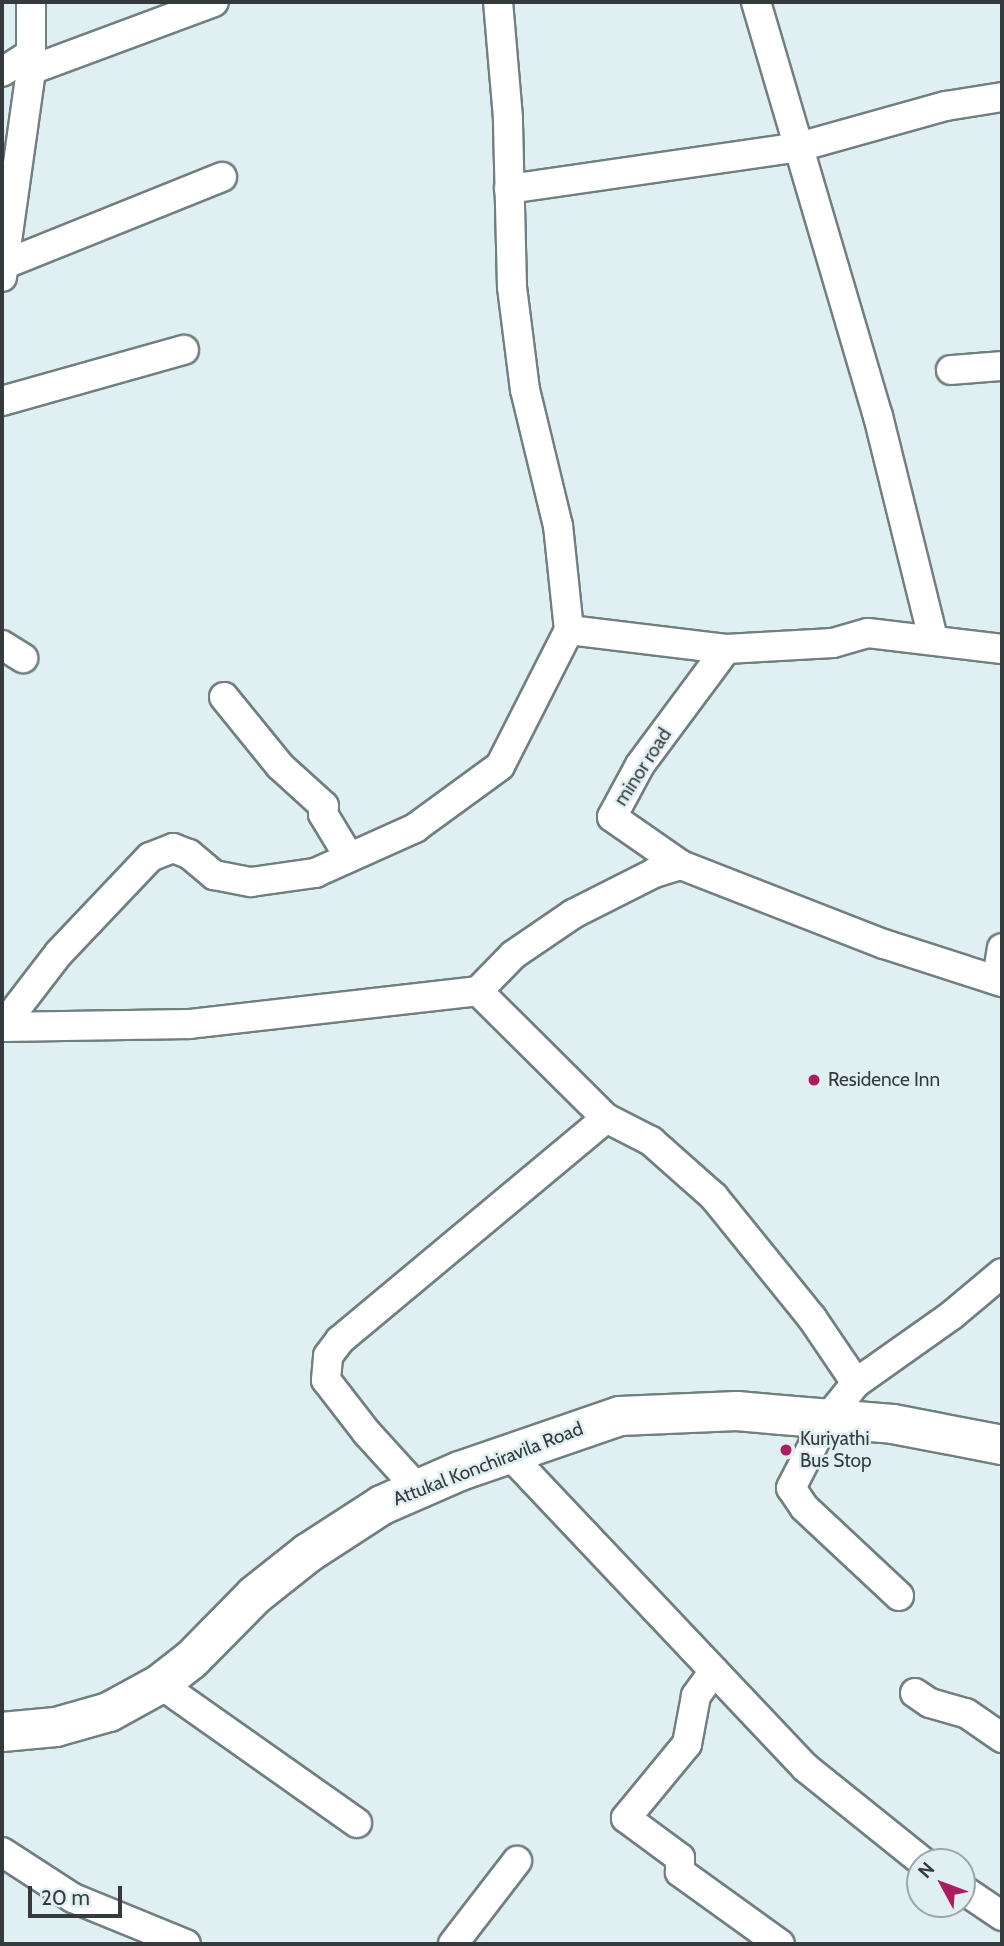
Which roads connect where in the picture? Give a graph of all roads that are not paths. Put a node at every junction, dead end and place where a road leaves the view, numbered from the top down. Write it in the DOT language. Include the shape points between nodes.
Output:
graph roads {
  1 [pos="31,2"];
  2 [pos="214,2"];
  3 [pos="498,2"];
  4 [pos="756,2"];
  5 [pos="31,62"];
  6 [pos="2,72"];
  7 [pos="1002,97"];
  8 [pos="799,147"];
  9 [pos="222,177"];
  10 [pos="509,188"];
  11 [pos="3,271"];
  12 [pos="184,350"];
  13 [pos="1002,366"];
  14 [pos="951,370"];
  15 [pos="2,401"];
  16 [pos="569,630"];
  17 [pos="933,638"];
  18 [pos="726,649"];
  19 [pos="1002,649"];
  20 [pos="224,697"];
  21 [pos="349,857"];
  22 [pos="681,865"];
  23 [pos="1002,948"];
  24 [pos="1000,981"];
  25 [pos="478,991"];
  26 [pos="2,1027"];
  27 [pos="606,1118"];
  28 [pos="1002,1273"];
  29 [pos="856,1382"];
  30 [pos="826,1420"];
  31 [pos="1002,1445"];
  32 [pos="508,1452"];
  33 [pos="418,1489"];
  34 [pos="899,1596"];
  35 [pos="714,1671"];
  36 [pos="160,1684"];
  37 [pos="915,1693"];
  38 [pos="2,1732"];
  39 [pos="1002,1738"];
  40 [pos="357,1823"];
  41 [pos="906,1848"];
  42 [pos="2,1852"];
  43 [pos="517,1861"];
  44 [pos="976,1898"];
  45 [pos="1002,1916"];
  46 [pos="186,1944"];
  47 [pos="453,1944"];
  48 [pos="780,1944"];
  1 -- 5 [label="street"];
  2 -- 5 [label="street"];
  3 -- 10 [label="street"];
  4 -- 8 [label="street"];
  5 -- 6 [label="street"];
  5 -- 11 [label="street"];
  7 -- 8 [label="street" via="946,106"];
  8 -- 10 [label="street"];
  8 -- 17 [label="street" via="878,416"];
  9 -- 11 [label="street"];
  10 -- 16 [label="street" via="512,287 526,390 558,526"];
  12 -- 15 [label="street"];
  13 -- 14 [label="street"];
  16 -- 18 [label="street"];
  16 -- 21 [label="street" via="500,766 415,828"];
  17 -- 18 [label="street" via="868,633 832,643"];
  17 -- 19 [label="street"];
  18 -- 22 [label="street, minor road" via="640,765 612,817"];
  20 -- 21 [label="street" via="280,766 324,806 323,814"];
  21 -- 26 [label="street" via="314,873 251,882 214,875 189,853 173,848 150,857 59,953"];
  22 -- 24 [label="street" via="884,944"];
  22 -- 25 [label="street" via="654,873 573,914 513,955"];
  23 -- 24 [label="street"];
  25 -- 26 [label="street" via="189,1024"];
  25 -- 27 [label="street"];
  27 -- 29 [label="street" via="651,1141 714,1198 812,1318"];
  27 -- 33 [label="street" via="341,1340 328,1356 326,1380 366,1433"];
  28 -- 29 [label="street" via="952,1315"];
  29 -- 30 [label="street"];
  30 -- 31 [label="main road, Attukal Konchiravila Road" via="893,1424"];
  30 -- 32 [label="main road, Attukal Konchiravila Road" via="737,1411 620,1416"];
  30 -- 34 [label="street" via="791,1488 804,1507"];
  32 -- 33 [label="main road, Attukal Konchiravila Road"];
  32 -- 35 [label="street"];
  33 -- 36 [label="main road, Attukal Konchiravila Road" via="382,1505 308,1553 255,1595 191,1660"];
  35 -- 41 [label="street" via="806,1768"];
  35 -- 48 [label="street" via="696,1696 687,1744 626,1818 680,1858 680,1872"];
  36 -- 38 [label="main road, Attukal Konchiravila Road" via="109,1712 56,1727"];
  36 -- 40 [label="street"];
  37 -- 39 [label="street" via="929,1703 966,1713"];
  42 -- 46 [label="street" via="73,1898"];
  43 -- 47 [label="street"];
  44 -- 45 [label="street"];
}
